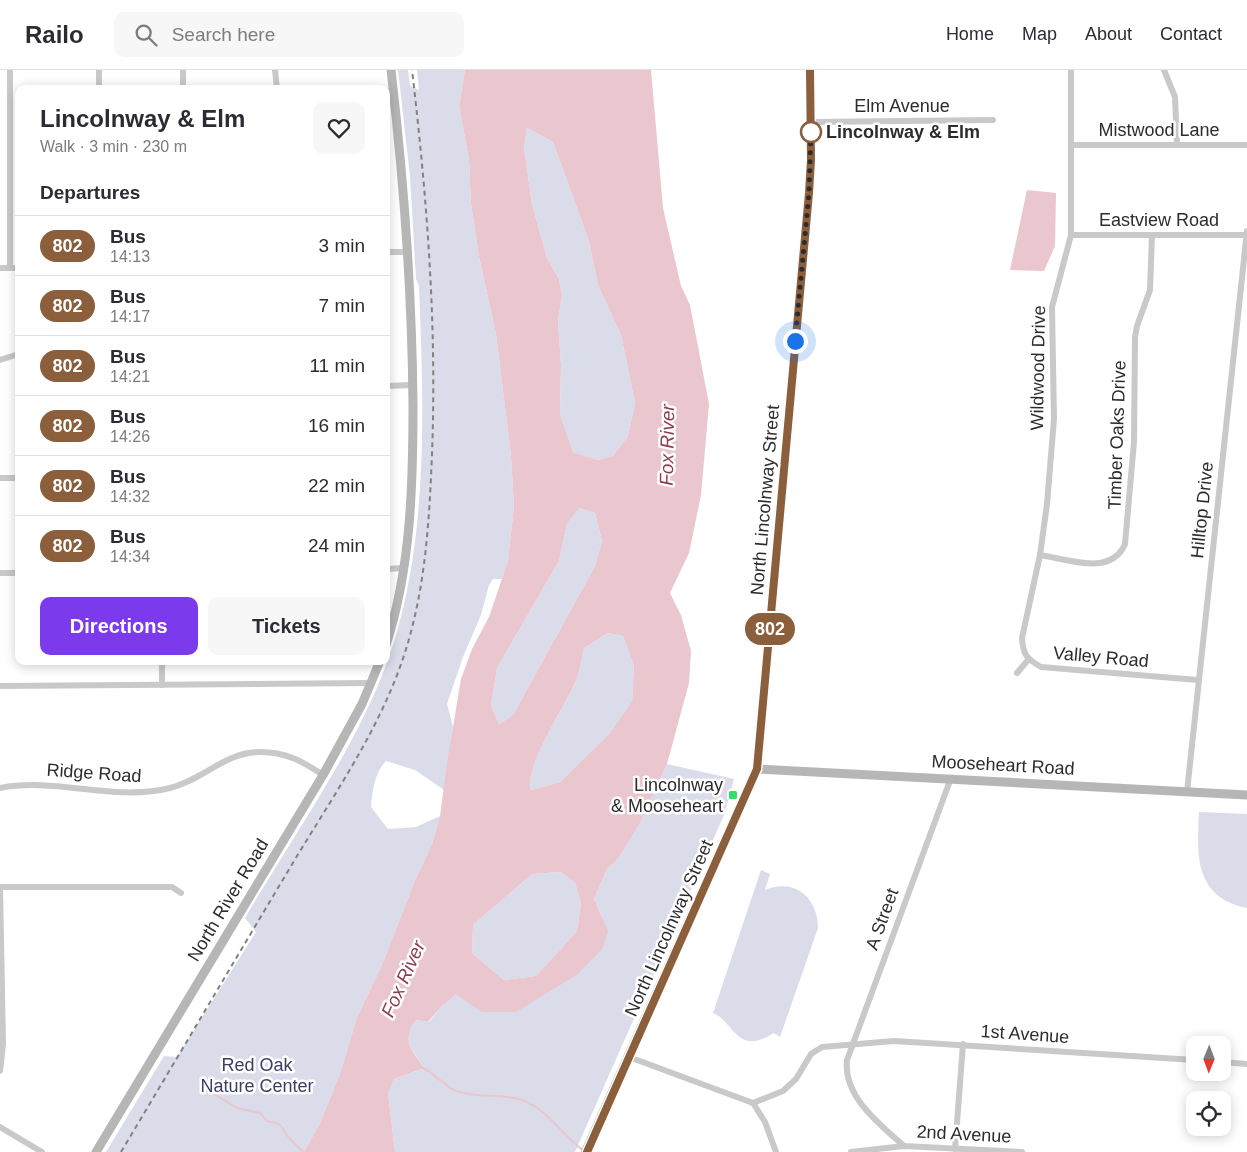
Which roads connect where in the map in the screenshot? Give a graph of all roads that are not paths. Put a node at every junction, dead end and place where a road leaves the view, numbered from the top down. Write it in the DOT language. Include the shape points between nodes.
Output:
graph roads {
  1 [pos="10,70"];
  2 [pos="99,70"];
  3 [pos="183,70"];
  4 [pos="275,70"];
  5 [pos="391,70"];
  6 [pos="810,70"];
  7 [pos="1071,70"];
  8 [pos="1164,70"];
  9 [pos="99,85"];
  10 [pos="183,85"];
  11 [pos="276,85"];
  12 [pos="993,120"];
  13 [pos="811,122"];
  14 [pos="1071,145"];
  15 [pos="1177,145"];
  16 [pos="1247,145"];
  17 [pos="1247,230"];
  18 [pos="1071,235"];
  19 [pos="1152,235"];
  20 [pos="1246,235"];
  21 [pos="390,252"];
  22 [pos="409,252"];
  23 [pos="0,268"];
  24 [pos="10,268"];
  25 [pos="15,268"];
  26 [pos="15,355"];
  27 [pos="0,360"];
  28 [pos="413,385"];
  29 [pos="390,386"];
  30 [pos="0,478"];
  31 [pos="15,478"];
  32 [pos="1040,555"];
  33 [pos="390,568"];
  34 [pos="404,568"];
  35 [pos="15,572"];
  36 [pos="0,573"];
  37 [pos="1030,607"];
  38 [pos="390,628"];
  39 [pos="1028,660"];
  40 [pos="162,665"];
  41 [pos="379,665"];
  42 [pos="1017,673"];
  43 [pos="1198,680"];
  44 [pos="372,683"];
  45 [pos="162,684"];
  46 [pos="0,686"];
  47 [pos="757,769"];
  48 [pos="323,775"];
  49 [pos="951,778"];
  50 [pos="0,788"];
  51 [pos="1187,792"];
  52 [pos="1247,796"];
  53 [pos="1,887"];
  54 [pos="182,893"];
  55 [pos="854,1044"];
  56 [pos="963,1044"];
  57 [pos="629,1056"];
  58 [pos="1186,1059"];
  59 [pos="1231,1063"];
  60 [pos="1247,1064"];
  61 [pos="0,1071"];
  62 [pos="845,1072"];
  63 [pos="753,1103"];
  64 [pos="0,1127"];
  65 [pos="904,1146"];
  66 [pos="954,1149"];
  67 [pos="42,1152"];
  68 [pos="96,1152"];
  69 [pos="586,1152"];
  70 [pos="776,1152"];
  71 [pos="851,1152"];
  72 [pos="1022,1152"];
  1 -- 24 [label="street"];
  2 -- 9 [label="street"];
  3 -- 10 [label="street"];
  4 -- 11 [label="street"];
  5 -- 22 [label="main road"];
  6 -- 13 [label="main road, North Lincolnway Street"];
  7 -- 14 [label="street, Wildwood Drive"];
  8 -- 15 [label="street" via="1175,97"];
  12 -- 13 [label="street, Elm Avenue"];
  13 -- 47 [label="main road, North Lincolnway Street" via="809,193"];
  14 -- 15 [label="street, Mistwood Lane"];
  14 -- 18 [label="street, Wildwood Drive"];
  15 -- 16 [label="street, Mistwood Lane"];
  17 -- 20 [label="street, Hilltop Drive"];
  18 -- 19 [label="street, Eastview Road"];
  18 -- 32 [label="street, Wildwood Drive" via="1052,308 1054,419"];
  19 -- 20 [label="street, Eastview Road"];
  19 -- 32 [label="street, Timber Oaks Drive" via="1150,290 1135,337 1134,442 1125,544 1121,553 1104,563"];
  20 -- 43 [label="street, Hilltop Drive"];
  21 -- 22 [label="street"];
  22 -- 28 [label="main road"];
  23 -- 24 [label="street"];
  24 -- 25 [label="street"];
  26 -- 27 [label="street"];
  28 -- 29 [label="street"];
  28 -- 34 [label="main road" via="410,500"];
  30 -- 31 [label="street"];
  32 -- 37 [label="street, Wildwood Drive"];
  33 -- 34 [label="street"];
  34 -- 38 [label="main road"];
  35 -- 36 [label="street"];
  37 -- 39 [label="street, Valley Road" via="1022,638"];
  39 -- 42 [label="street"];
  39 -- 43 [label="street, Valley Road" via="1041,667 1061,670"];
  40 -- 45 [label="street"];
  41 -- 44 [label="main road, North River Road"];
  43 -- 51 [label="street, Hilltop Drive"];
  44 -- 45 [label="street"];
  44 -- 48 [label="main road, North River Road"];
  45 -- 46 [label="street"];
  47 -- 49 [label="main road, Mooseheart Road"];
  47 -- 57 [label="main road, North Lincolnway Street"];
  48 -- 50 [label="street, Ridge Road" via="286,754 258,752 231,758 198,778 156,791 89,791 41,784"];
  48 -- 68 [label="main road, North River Road"];
  49 -- 51 [label="main road, Mooseheart Road"];
  49 -- 55 [label="street, A Street"];
  51 -- 52 [label="main road, Mooseheart Road"];
  53 -- 54 [label="street" via="172,887"];
  53 -- 61 [label="street" via="3,1044"];
  55 -- 56 [label="street, 1st Avenue" via="894,1041"];
  55 -- 62 [label="street, A Street"];
  55 -- 63 [label="street, 1st Avenue" via="822,1047 811,1054 796,1079 783,1091"];
  56 -- 58 [label="street, 1st Avenue"];
  56 -- 66 [label="street"];
  57 -- 63 [label="street"];
  57 -- 69 [label="main road, North Lincolnway Street"];
  59 -- 60 [label="street"];
  62 -- 65 [label="street, 2nd Avenue" via="857,1099"];
  63 -- 70 [label="street" via="765,1122"];
  64 -- 67 [label="street"];
  65 -- 66 [label="street, 2nd Avenue"];
  65 -- 71 [label="street, 2nd Avenue"];
  66 -- 72 [label="street, 2nd Avenue"];
}
